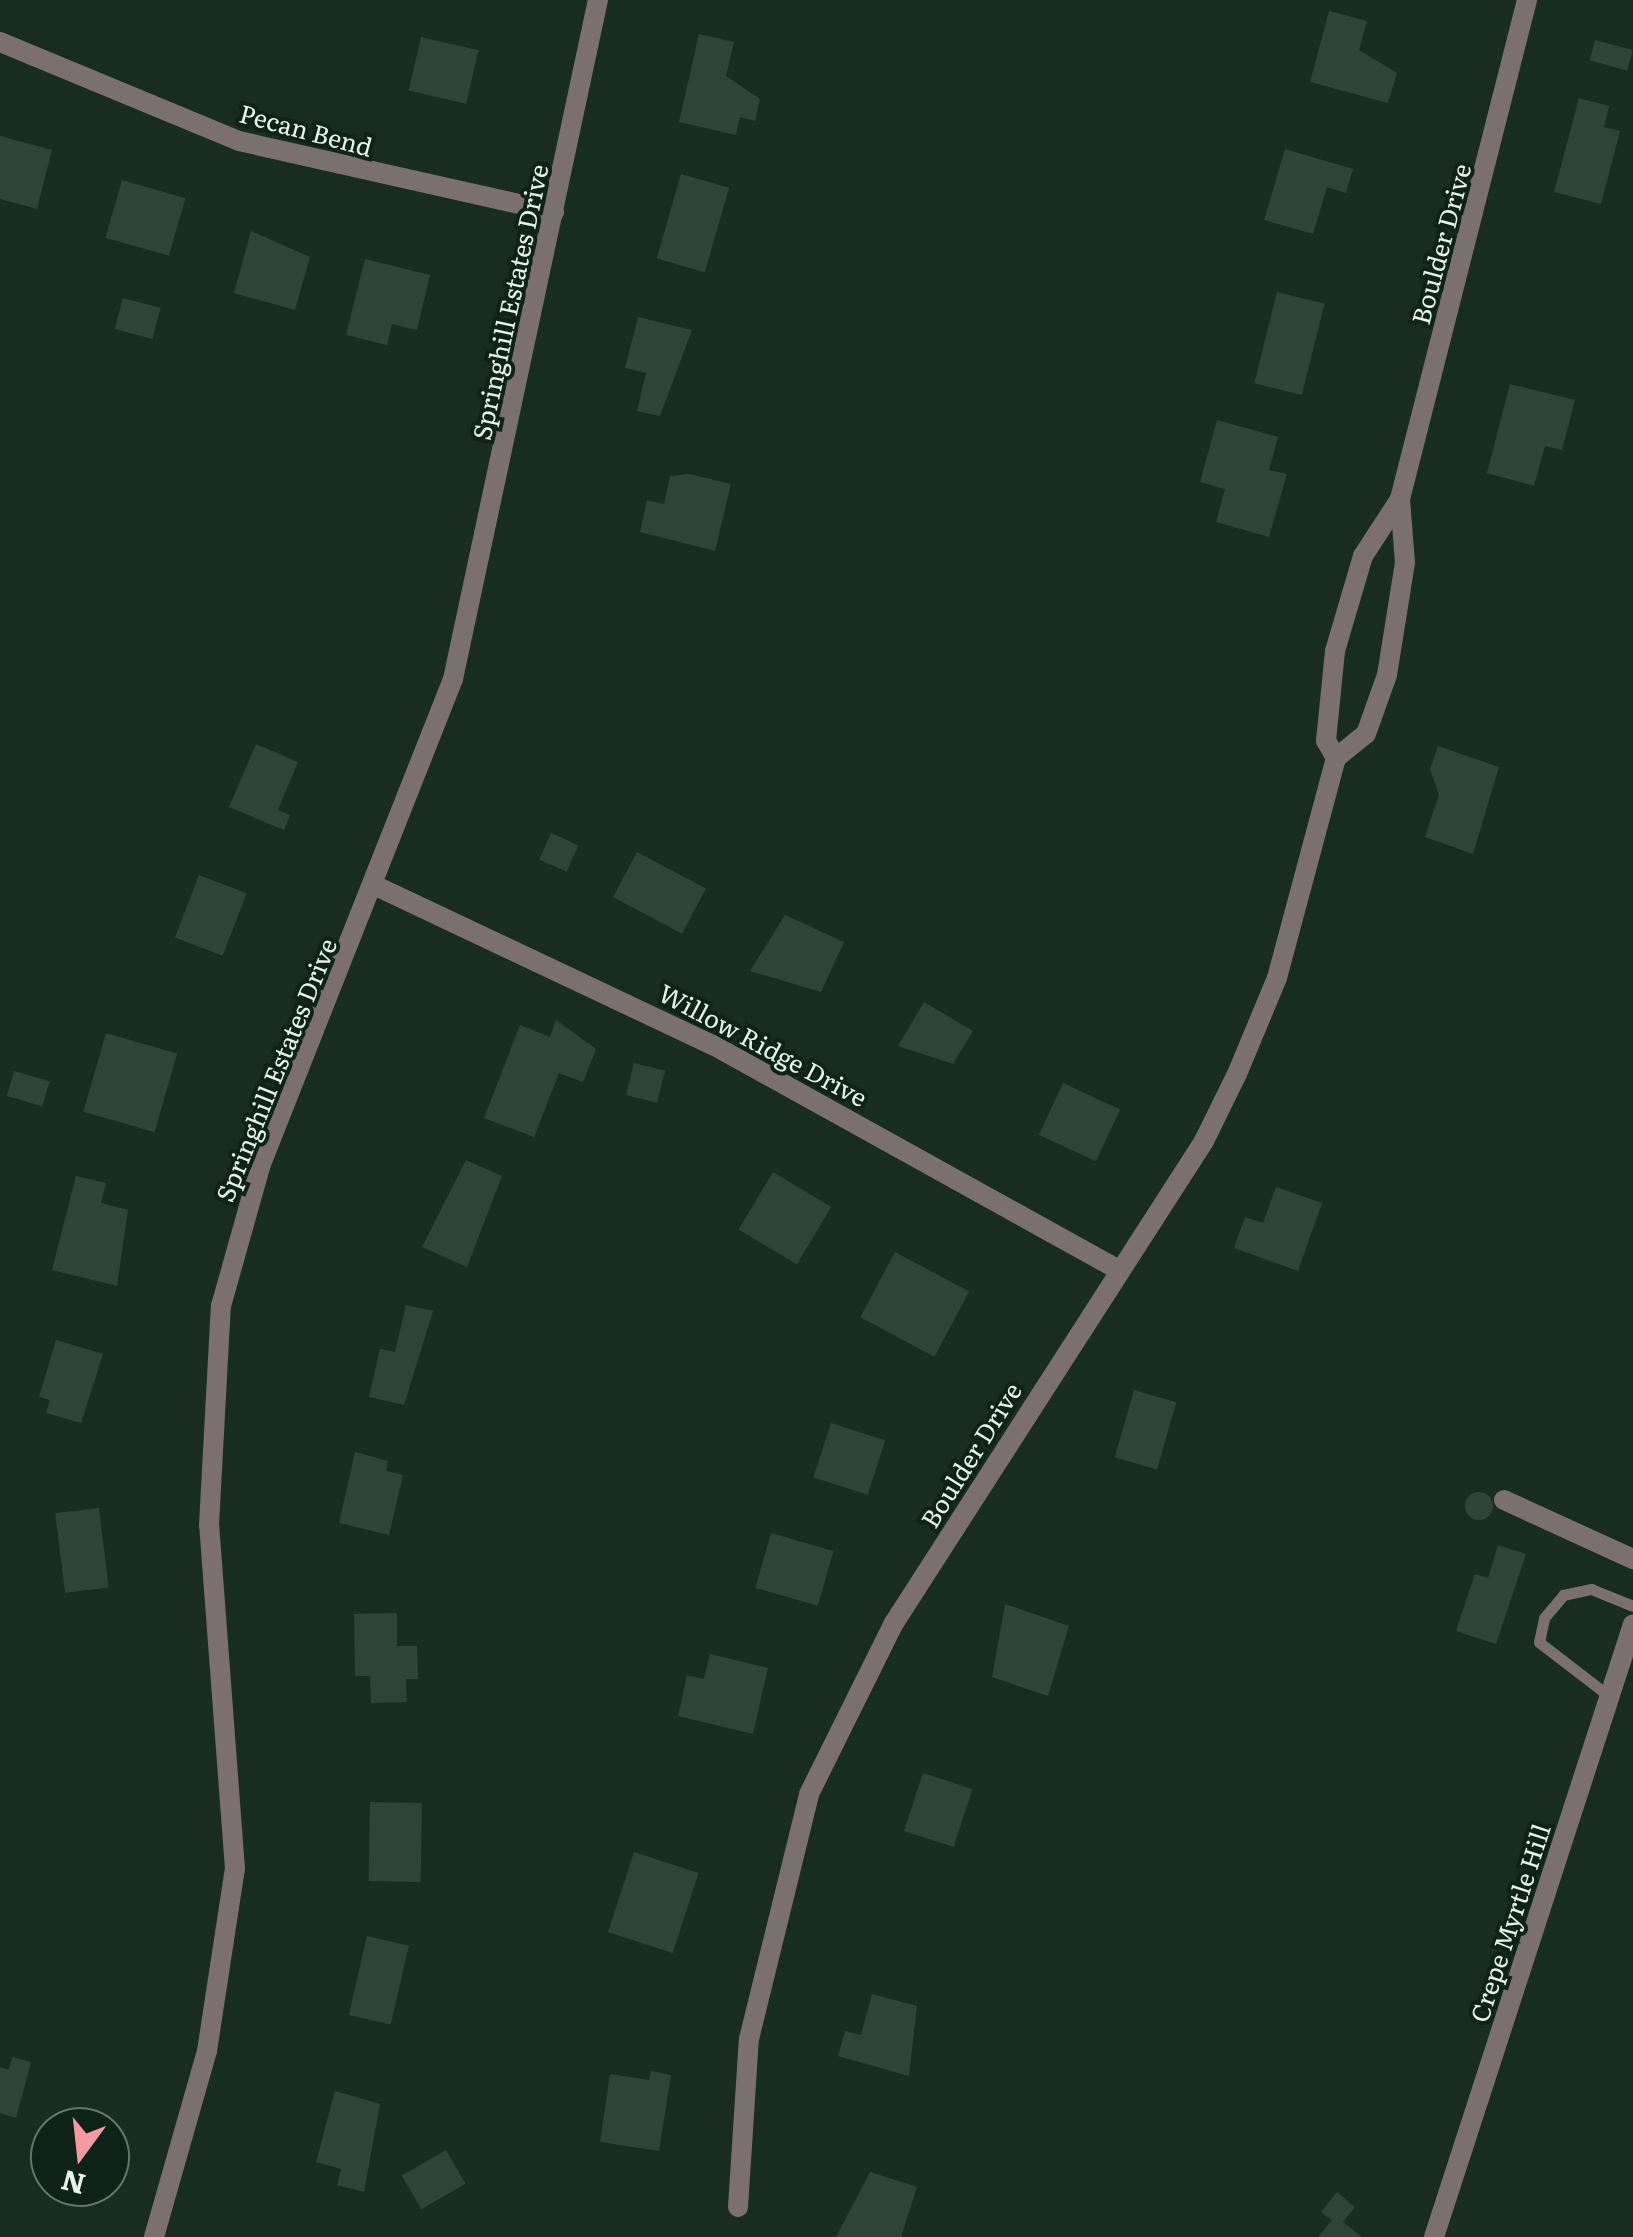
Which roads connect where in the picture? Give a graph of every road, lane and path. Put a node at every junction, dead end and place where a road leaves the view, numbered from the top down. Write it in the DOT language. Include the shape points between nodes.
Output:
graph roads {
  1 [pos="598,0"];
  2 [pos="1527,0"];
  3 [pos="0,42"];
  4 [pos="554,212"];
  5 [pos="1400,499"];
  6 [pos="1336,758"];
  7 [pos="376,886"];
  8 [pos="1116,1268"];
  9 [pos="1504,1500"];
  10 [pos="1633,1560"];
  11 [pos="1633,1606"];
  12 [pos="1633,1624"];
  13 [pos="1609,1696"];
  14 [pos="738,2207"];
  15 [pos="154,2237"];
  16 [pos="1434,2237"];
  1 -- 4 [label="street, Springhill Estates Drive"];
  2 -- 5 [label="street, Boulder Drive"];
  3 -- 4 [label="street, Pecan Bend" via="239,141"];
  4 -- 7 [label="street, Springhill Estates Drive" via="473,608"];
  5 -- 6 [label="street, Boulder Drive" via="1363,556 1335,651 1326,740"];
  5 -- 6 [label="street, Boulder Drive" via="1405,563 1387,675 1366,734"];
  6 -- 8 [label="street, Boulder Drive" via="1277,978 1236,1074 1204,1141"];
  7 -- 8 [label="street, Willow Ridge Drive" via="695,1036"];
  7 -- 15 [label="street, Springhill Estates Drive" via="261,1164 219,1320 209,1525 235,1869 208,2051"];
  8 -- 14 [label="street, Boulder Drive" via="856,1688 809,1794 749,2040"];
  9 -- 10 [label="street"];
  11 -- 13 [label="lane" via="1590,1589 1563,1594 1544,1618 1539,1642"];
  12 -- 13 [label="street, Crepe Myrtle Hill"];
  13 -- 16 [label="street, Crepe Myrtle Hill"];
}
